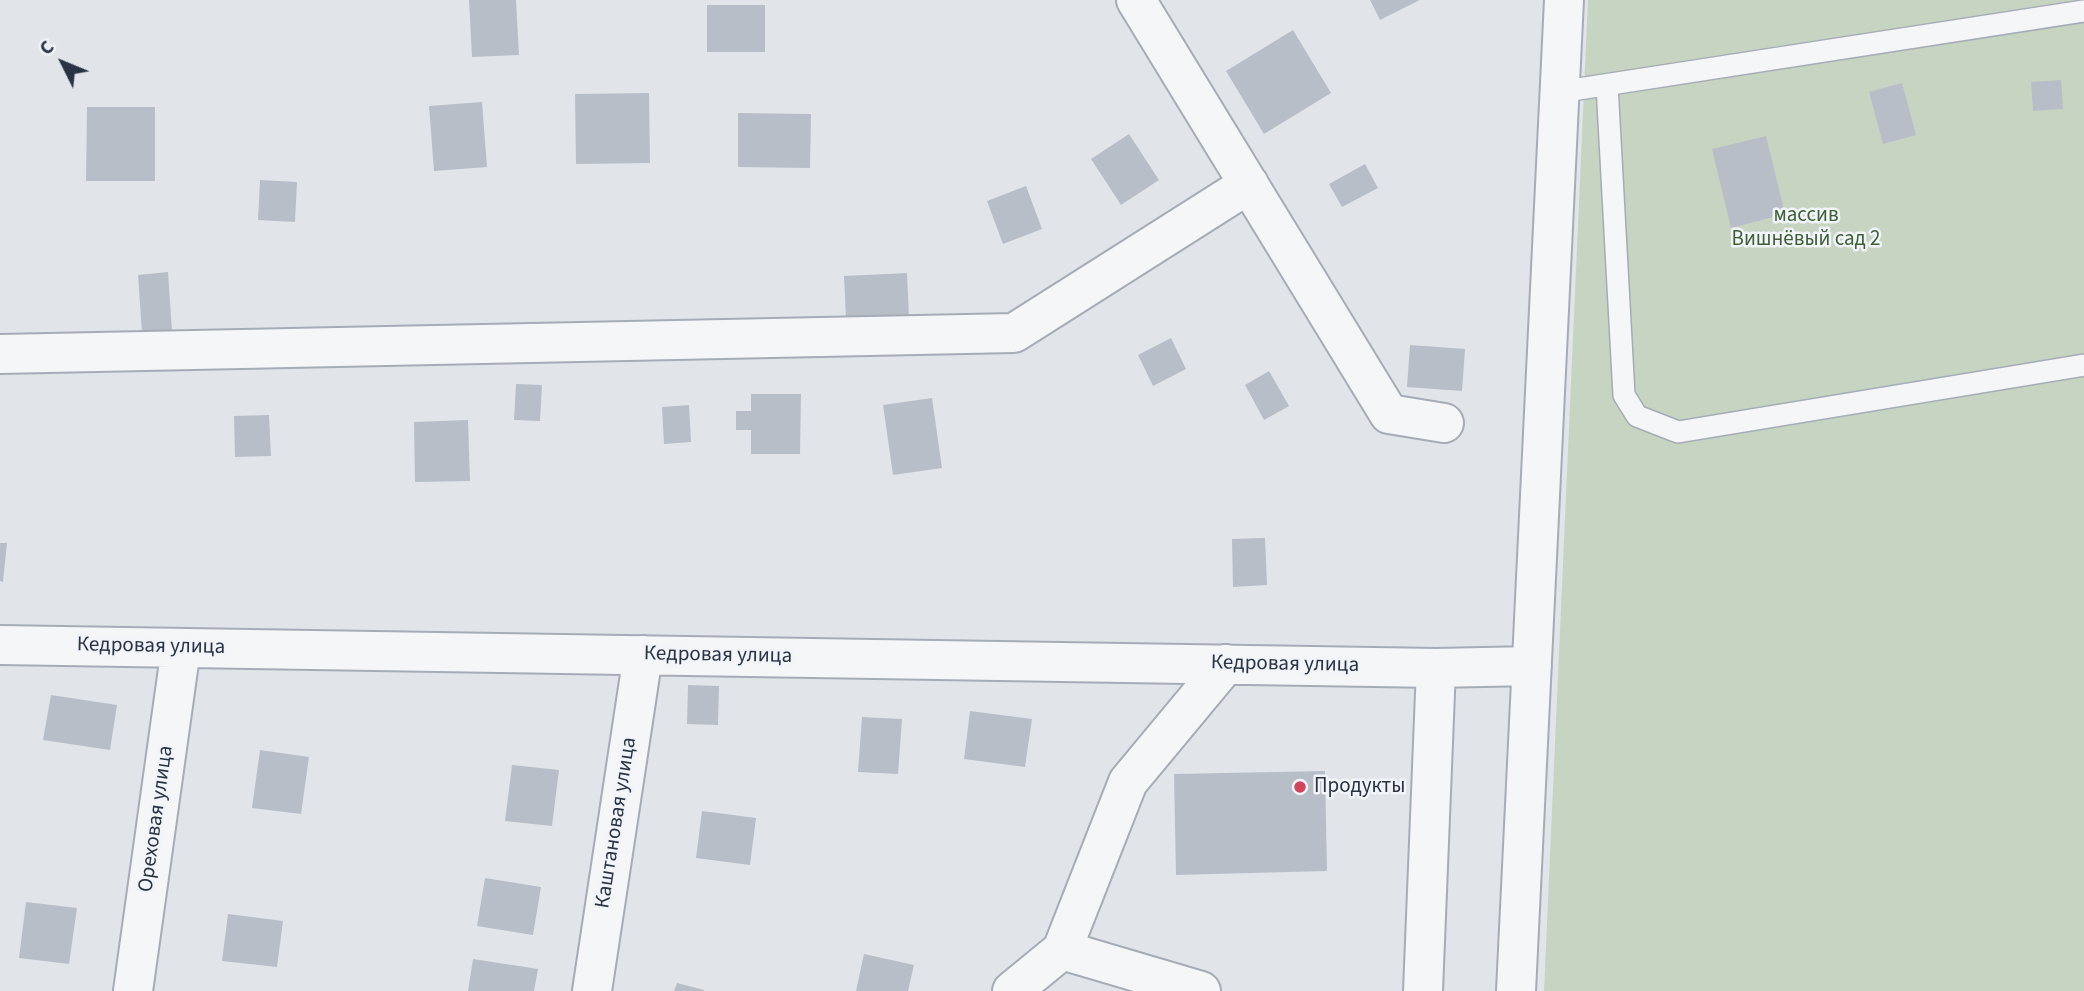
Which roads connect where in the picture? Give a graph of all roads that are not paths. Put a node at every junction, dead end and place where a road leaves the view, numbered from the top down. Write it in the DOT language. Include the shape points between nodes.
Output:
graph roads {
  1 [pos="1136,0"];
  2 [pos="1564,0"];
  3 [pos="2084,11"];
  4 [pos="1607,85"];
  5 [pos="1559,92"];
  6 [pos="1249,184"];
  7 [pos="0,354"];
  8 [pos="2084,365"];
  9 [pos="1444,423"];
  10 [pos="0,645"];
  11 [pos="181,648"];
  12 [pos="643,655"];
  13 [pos="1226,664"];
  14 [pos="1532,666"];
  15 [pos="1436,668"];
  16 [pos="1062,950"];
  17 [pos="133,991"];
  18 [pos="592,991"];
  19 [pos="1012,991"];
  20 [pos="1201,991"];
  21 [pos="1423,991"];
  22 [pos="1516,991"];
  1 -- 6 [label="street"];
  2 -- 5 [label="street"];
  3 -- 4 [label="lane"];
  4 -- 5 [label="lane"];
  4 -- 8 [label="lane" via="1625,394 1637,416 1678,432"];
  5 -- 14 [label="street"];
  6 -- 7 [label="street" via="1014,333"];
  6 -- 9 [label="street" via="1389,414"];
  10 -- 11 [label="street, Кедровая улица"];
  11 -- 12 [label="street, Кедровая улица"];
  11 -- 17 [label="street, Ореховая улица"];
  12 -- 13 [label="street, Кедровая улица"];
  12 -- 18 [label="street, Каштановая улица"];
  13 -- 15 [label="street, Кедровая улица"];
  13 -- 16 [label="street" via="1128,782"];
  14 -- 15 [label="street, Кедровая улица"];
  14 -- 22 [label="street"];
  15 -- 21 [label="street"];
  16 -- 19 [label="street"];
  16 -- 20 [label="street"];
}
